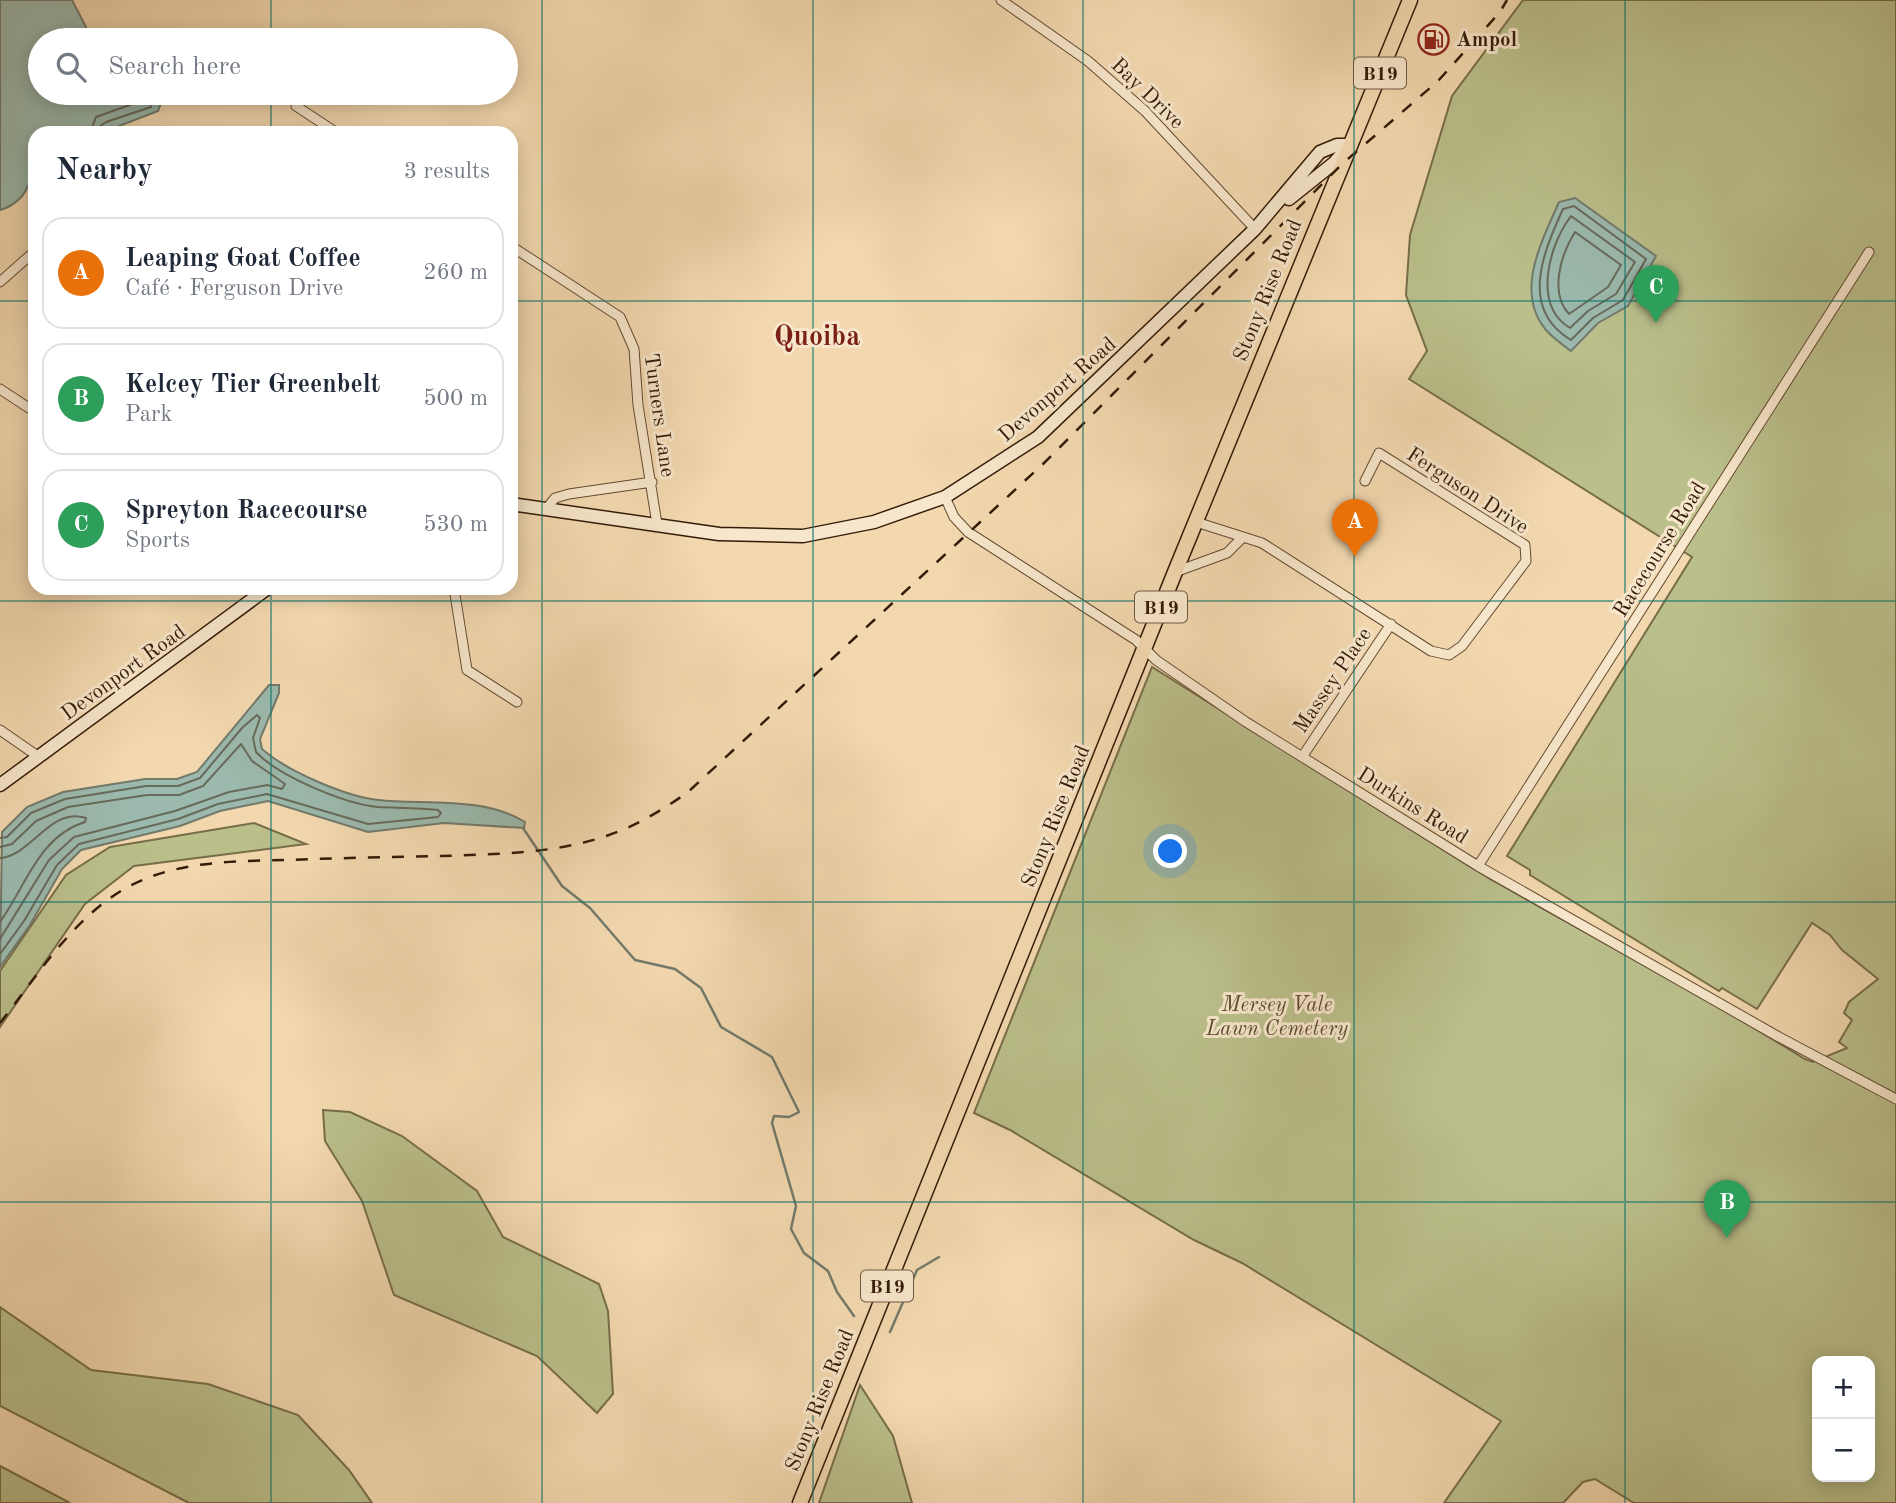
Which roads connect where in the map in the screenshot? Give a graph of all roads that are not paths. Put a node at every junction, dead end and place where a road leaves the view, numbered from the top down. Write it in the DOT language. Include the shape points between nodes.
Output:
graph roads {
  1 [pos="1001,0"];
  2 [pos="1410,0"];
  3 [pos="296,106"];
  4 [pos="326,126"];
  5 [pos="1349,145"];
  6 [pos="1260,224"];
  7 [pos="518,251"];
  8 [pos="1869,252"];
  9 [pos="28,257"];
  10 [pos="0,282"];
  11 [pos="0,389"];
  12 [pos="28,407"];
  13 [pos="1365,481"];
  14 [pos="652,482"];
  15 [pos="945,497"];
  16 [pos="518,505"];
  17 [pos="547,508"];
  18 [pos="1196,522"];
  19 [pos="657,524"];
  20 [pos="1242,537"];
  21 [pos="1175,572"];
  22 [pos="259,595"];
  23 [pos="455,595"];
  24 [pos="1391,624"];
  25 [pos="1146,649"];
  26 [pos="517,702"];
  27 [pos="0,730"];
  28 [pos="39,757"];
  29 [pos="1303,757"];
  30 [pos="0,785"];
  31 [pos="1478,866"];
  32 [pos="1896,1099"];
  33 [pos="800,1503"];
  1 -- 6 [label="street, Bay Drive" via="1088,61"];
  2 -- 5 [label="main road, B19"];
  3 -- 4 [label="street"];
  5 -- 6 [label="main road, Devonport Road" via="1320,152"];
  5 -- 18 [label="main road, Stony Rise Road / B19"];
  6 -- 15 [label="main road, Devonport Road" via="1038,438"];
  7 -- 14 [label="street, Turners Lane" via="620,317 634,349 638,405"];
  8 -- 31 [label="street, Racecourse Road"];
  9 -- 10 [label="street"];
  11 -- 12 [label="street"];
  13 -- 24 [label="street, Ferguson Drive" via="1379,453 1525,545 1526,561 1462,646 1449,655 1431,651"];
  14 -- 17 [label="street" via="569,494 555,498"];
  14 -- 19 [label="street, Turners Lane"];
  15 -- 19 [label="main road, Devonport Road" via="874,522 803,536 719,534"];
  15 -- 25 [label="street, Durkins Road" via="968,532"];
  16 -- 17 [label="main road, Devonport Road"];
  17 -- 19 [label="main road, Devonport Road"];
  18 -- 20 [label="street, Ferguson Drive"];
  18 -- 21 [label="main road, Stony Rise Road / B19"];
  20 -- 21 [label="street" via="1227,553"];
  20 -- 24 [label="street, Ferguson Drive" via="1282,554"];
  21 -- 25 [label="main road, Stony Rise Road / B19"];
  22 -- 28 [label="main road, Devonport Road"];
  23 -- 26 [label="street" via="467,670"];
  24 -- 29 [label="street, Massey Place"];
  25 -- 29 [label="street, Durkins Road"];
  25 -- 33 [label="main road, Stony Rise Road / B19"];
  27 -- 28 [label="street"];
  28 -- 30 [label="main road, Devonport Road"];
  29 -- 31 [label="street, Durkins Road"];
  31 -- 32 [label="street, Durkins Road"];
}
